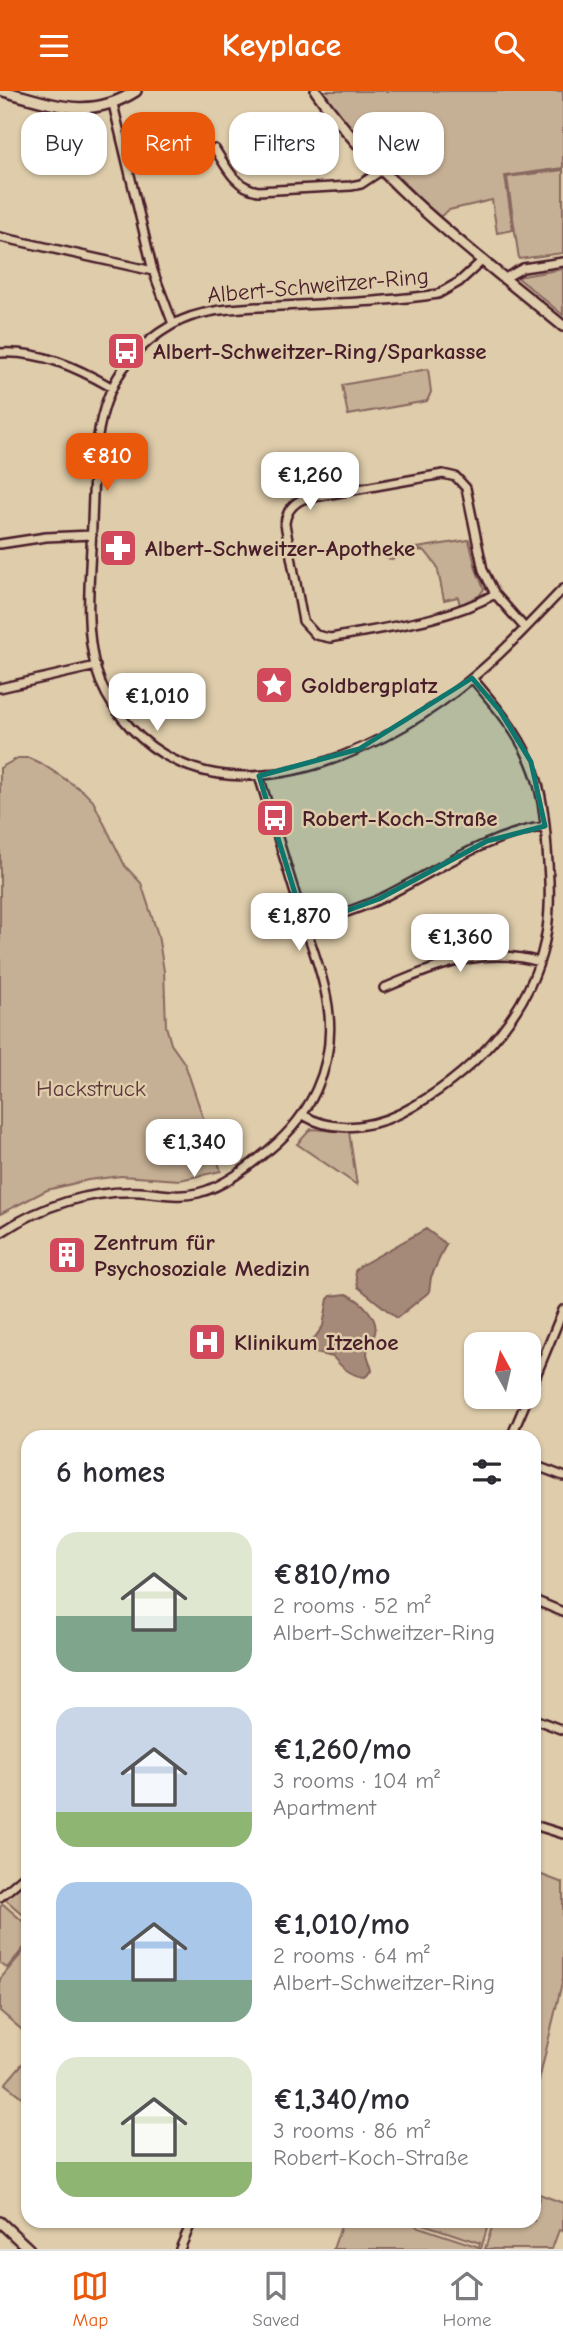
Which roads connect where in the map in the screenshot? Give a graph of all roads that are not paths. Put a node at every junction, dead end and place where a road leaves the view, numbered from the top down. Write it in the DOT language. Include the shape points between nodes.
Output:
graph roads {
  1 [pos="3,91"];
  2 [pos="136,91"];
  3 [pos="316,91"];
  4 [pos="114,104"];
  5 [pos="353,135"];
  6 [pos="215,149"];
  7 [pos="374,175"];
  8 [pos="387,175"];
  9 [pos="0,237"];
  10 [pos="483,260"];
  11 [pos="563,262"];
  12 [pos="153,271"];
  13 [pos="505,278"];
  14 [pos="173,324"];
  15 [pos="563,326"];
  16 [pos="0,353"];
  17 [pos="111,387"];
  18 [pos="92,535"];
  19 [pos="0,544"];
  20 [pos="563,589"];
  21 [pos="495,594"];
  22 [pos="525,628"];
  23 [pos="96,666"];
  24 [pos="472,678"];
  25 [pos="0,688"];
  26 [pos="259,776"];
  27 [pos="545,826"];
  28 [pos="305,926"];
  29 [pos="539,962"];
  30 [pos="384,988"];
  31 [pos="303,1115"];
  32 [pos="0,1233"];
  33 [pos="563,1310"];
  34 [pos="541,1364"];
  35 [pos="523,1409"];
  36 [pos="515,1430"];
  37 [pos="541,1468"];
  38 [pos="563,1476"];
  39 [pos="541,1603"];
  40 [pos="563,1612"];
  41 [pos="541,1722"];
  42 [pos="563,1730"];
  43 [pos="541,1827"];
  44 [pos="563,1834"];
  45 [pos="21,1879"];
  46 [pos="0,1897"];
  47 [pos="0,2222"];
  48 [pos="189,2228"];
  49 [pos="29,2249"];
  50 [pos="180,2249"];
  1 -- 4 [label="street" via="73,108"];
  2 -- 4 [label="street"];
  3 -- 5 [label="street"];
  4 -- 12 [label="street"];
  6 -- 7 [label="street" via="233,178 258,191 352,186"];
  8 -- 10 [label="street"];
  9 -- 12 [label="street"];
  10 -- 13 [label="street"];
  10 -- 14 [label="street, Albert-Schweitzer-Ring" via="438,294 238,308"];
  11 -- 13 [label="street" via="521,269"];
  12 -- 14 [label="street"];
  13 -- 15 [label="street"];
  14 -- 17 [label="street, Albert-Schweitzer-Ring" via="135,354"];
  16 -- 17 [label="street" via="51,358"];
  17 -- 18 [label="street, Albert-Schweitzer-Ring" via="95,451"];
  18 -- 19 [label="street"];
  18 -- 23 [label="street, Albert-Schweitzer-Ring" via="89,622"];
  20 -- 22 [label="street, Albert-Schweitzer-Ring"];
  21 -- 21 [label="street" via="441,616 330,638 316,635 303,621 285,524 287,513 303,499 453,476 467,490 481,563"];
  21 -- 22 [label="street"];
  22 -- 24 [label="street, Albert-Schweitzer-Ring"];
  23 -- 25 [label="street"];
  23 -- 26 [label="street, Albert-Schweitzer-Ring" via="120,715 156,750 204,771"];
  24 -- 26 [label="street, Albert-Schweitzer-Ring" via="399,730 359,749"];
  24 -- 27 [label="street" via="525,751 538,784"];
  26 -- 28 [label="street"];
  27 -- 28 [label="street" via="487,841 379,899"];
  27 -- 29 [label="street" via="549,910"];
  28 -- 31 [label="street" via="330,1028 320,1081"];
  29 -- 30 [label="street" via="497,956 465,958"];
  29 -- 31 [label="street" via="520,1005 498,1037 421,1102 396,1116 356,1126 326,1125"];
  31 -- 32 [label="street" via="258,1159 217,1186 177,1196 120,1192 89,1196 37,1212"];
  33 -- 34 [label="street"];
  35 -- 36 [label="street"];
  37 -- 38 [label="street"];
  39 -- 40 [label="street"];
  41 -- 42 [label="street"];
  43 -- 44 [label="street"];
  45 -- 46 [label="street"];
  47 -- 49 [label="street"];
  48 -- 50 [label="street"];
}
